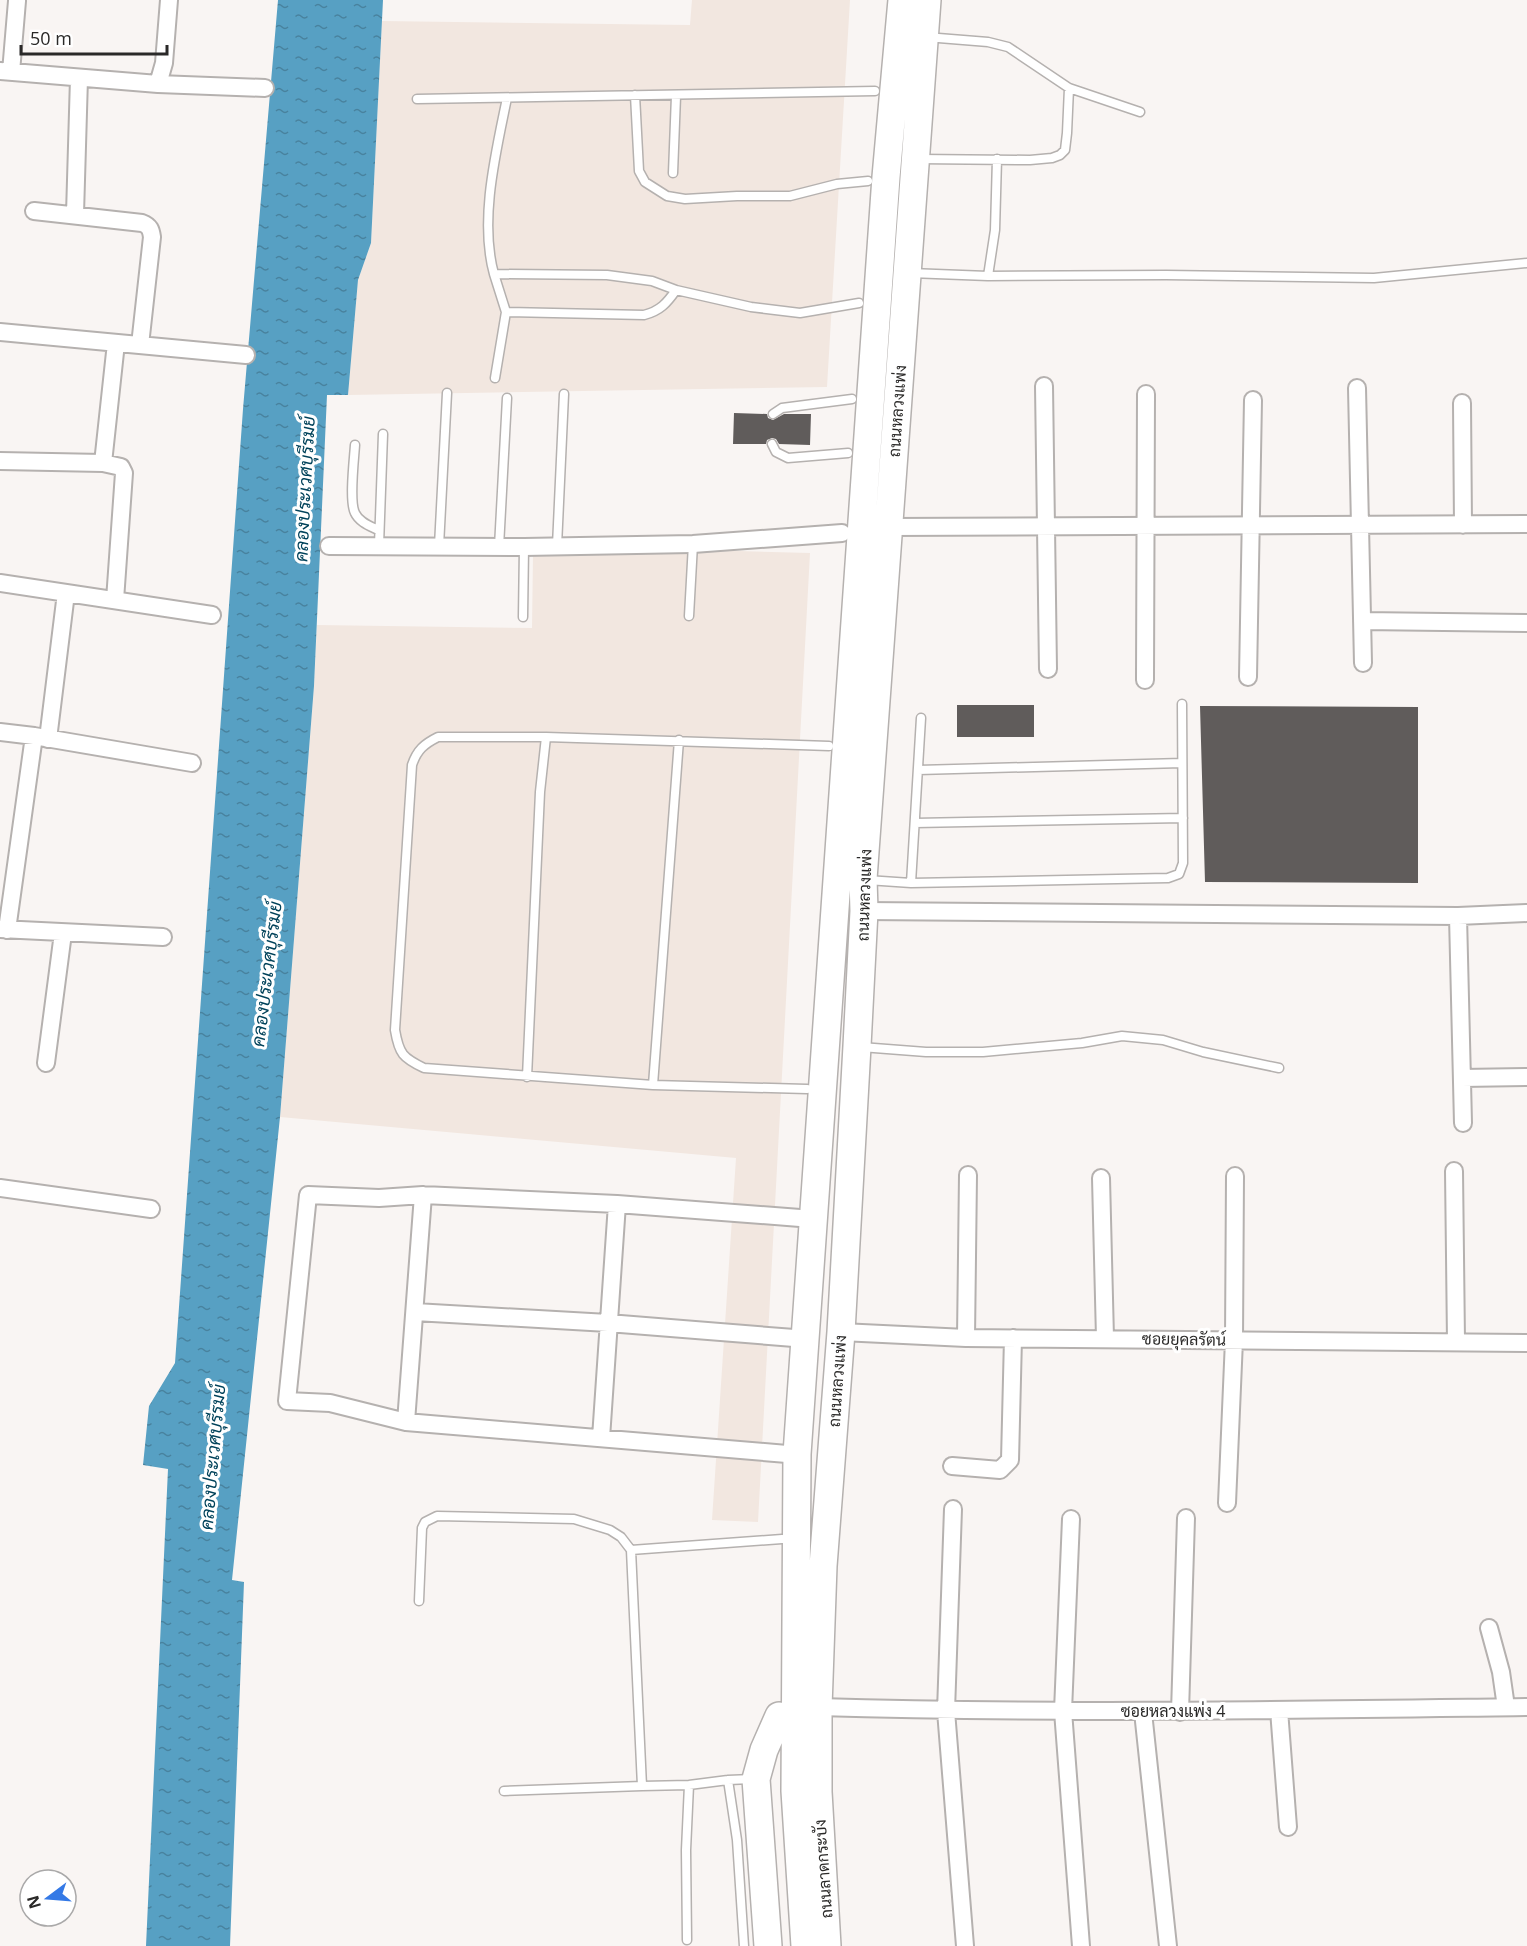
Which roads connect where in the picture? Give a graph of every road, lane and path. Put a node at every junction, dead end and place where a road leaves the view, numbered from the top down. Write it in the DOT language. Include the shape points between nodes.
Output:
graph roads {
  1 [pos="169,0"];
  2 [pos="884,0"];
  3 [pos="902,0"];
  4 [pos="927,0"];
  5 [pos="17,1"];
  6 [pos="925,37"];
  7 [pos="923,64"];
  8 [pos="6,72"];
  9 [pos="80,78"];
  10 [pos="158,84"];
  11 [pos="265,88"];
  12 [pos="1069,88"];
  13 [pos="875,91"];
  14 [pos="635,95"];
  15 [pos="676,96"];
  16 [pos="507,98"];
  17 [pos="417,99"];
  18 [pos="1140,112"];
  19 [pos="916,159"];
  20 [pos="997,159"];
  21 [pos="673,172"];
  22 [pos="868,181"];
  23 [pos="34,211"];
  24 [pos="75,214"];
  25 [pos="1527,262"];
  26 [pos="906,273"];
  27 [pos="494,274"];
  28 [pos="988,276"];
  29 [pos="676,290"];
  30 [pos="859,303"];
  31 [pos="506,312"];
  32 [pos="0,332"];
  33 [pos="116,343"];
  34 [pos="140,345"];
  35 [pos="246,356"];
  36 [pos="495,378"];
  37 [pos="1044,386"];
  38 [pos="1357,388"];
  39 [pos="447,393"];
  40 [pos="564,394"];
  41 [pos="1146,394"];
  42 [pos="507,398"];
  43 [pos="852,399"];
  44 [pos="1252,400"];
  45 [pos="1462,403"];
  46 [pos="773,414"];
  47 [pos="383,434"];
  48 [pos="772,444"];
  49 [pos="355,445"];
  50 [pos="848,453"];
  51 [pos="0,461"];
  52 [pos="103,463"];
  53 [pos="1527,524"];
  54 [pos="1360,525"];
  55 [pos="1463,525"];
  56 [pos="1249,526"];
  57 [pos="889,527"];
  58 [pos="1145,527"];
  59 [pos="1046,528"];
  60 [pos="842,533"];
  61 [pos="379,537"];
  62 [pos="693,544"];
  63 [pos="329,546"];
  64 [pos="439,546"];
  65 [pos="557,546"];
  66 [pos="499,547"];
  67 [pos="524,547"];
  68 [pos="0,583"];
  69 [pos="66,593"];
  70 [pos="115,600"];
  71 [pos="212,615"];
  72 [pos="689,616"];
  73 [pos="524,617"];
  74 [pos="1362,621"];
  75 [pos="1527,623"];
  76 [pos="1363,663"];
  77 [pos="1048,669"];
  78 [pos="1248,677"];
  79 [pos="1145,680"];
  80 [pos="1182,704"];
  81 [pos="921,718"];
  82 [pos="0,732"];
  83 [pos="546,737"];
  84 [pos="41,738"];
  85 [pos="679,740"];
  86 [pos="829,746"];
  87 [pos="192,763"];
  88 [pos="1182,763"];
  89 [pos="918,770"];
  90 [pos="1183,818"];
  91 [pos="915,823"];
  92 [pos="863,879"];
  93 [pos="911,884"];
  94 [pos="864,911"];
  95 [pos="1527,913"];
  96 [pos="1458,916"];
  97 [pos="4,930"];
  98 [pos="63,933"];
  99 [pos="163,937"];
  100 [pos="857,1046"];
  101 [pos="46,1063"];
  102 [pos="1279,1068"];
  103 [pos="527,1077"];
  104 [pos="1527,1077"];
  105 [pos="1462,1078"];
  106 [pos="653,1084"];
  107 [pos="807,1089"];
  108 [pos="1462,1123"];
  109 [pos="1454,1171"];
  110 [pos="968,1175"];
  111 [pos="1236,1176"];
  112 [pos="1101,1178"];
  113 [pos="0,1188"];
  114 [pos="423,1195"];
  115 [pos="617,1204"];
  116 [pos="150,1209"];
  117 [pos="800,1218"];
  118 [pos="415,1312"];
  119 [pos="608,1323"];
  120 [pos="841,1332"];
  121 [pos="794,1338"];
  122 [pos="966,1338"];
  123 [pos="1013,1338"];
  124 [pos="1105,1338"];
  125 [pos="1234,1340"];
  126 [pos="1456,1341"];
  127 [pos="1527,1343"];
  128 [pos="406,1422"];
  129 [pos="601,1438"];
  130 [pos="787,1454"];
  131 [pos="952,1466"];
  132 [pos="1227,1503"];
  133 [pos="953,1509"];
  134 [pos="1186,1518"];
  135 [pos="1071,1519"];
  136 [pos="782,1539"];
  137 [pos="631,1550"];
  138 [pos="419,1601"];
  139 [pos="1490,1628"];
  140 [pos="1506,1707"];
  141 [pos="1527,1707"];
  142 [pos="818,1709"];
  143 [pos="1279,1710"];
  144 [pos="946,1711"];
  145 [pos="1063,1711"];
  146 [pos="1143,1712"];
  147 [pos="1180,1712"];
  148 [pos="779,1716"];
  149 [pos="756,1779"];
  150 [pos="728,1780"];
  151 [pos="689,1785"];
  152 [pos="642,1786"];
  153 [pos="504,1791"];
  154 [pos="818,1792"];
  155 [pos="1288,1827"];
  156 [pos="687,1940"];
  157 [pos="744,1946"];
  158 [pos="768,1946"];
  159 [pos="793,1946"];
  160 [pos="805,1946"];
  161 [pos="813,1946"];
  162 [pos="827,1946"];
  163 [pos="843,1946"];
  164 [pos="965,1946"];
  165 [pos="1081,1946"];
  166 [pos="1168,1946"];
  1 -- 10 [label="street" via="164,63"];
  2 -- 13 [label="main road"];
  3 -- 160 [label="main road" via="886,177 797,1454 795,1791"];
  4 -- 6 [label="main road, ถนนหลวงแพ่ง"];
  5 -- 8 [label="street"];
  6 -- 7 [label="main road, ถนนหลวงแพ่ง"];
  6 -- 12 [label="lane" via="1008,47"];
  7 -- 19 [label="main road, ถนนหลวงแพ่ง"];
  7 -- 161 [label="main road" via="896,195 865,644 843,1108 807,1652 806,1801"];
  8 -- 9 [label="street"];
  9 -- 10 [label="street"];
  9 -- 24 [label="street"];
  10 -- 11 [label="street"];
  12 -- 18 [label="lane"];
  12 -- 20 [label="lane" via="1065,150 1060,155 1030,160"];
  13 -- 15 [label="lane"];
  13 -- 22 [label="main road"];
  14 -- 15 [label="lane"];
  14 -- 16 [label="lane"];
  14 -- 22 [label="lane" via="639,171 645,182 667,196 790,196"];
  15 -- 21 [label="lane"];
  16 -- 17 [label="lane"];
  16 -- 27 [label="lane" via="491,197 489,244"];
  19 -- 20 [label="lane"];
  19 -- 26 [label="main road, ถนนหลวงแพ่ง"];
  20 -- 28 [label="lane" via="995,230"];
  22 -- 30 [label="main road"];
  23 -- 24 [label="street"];
  24 -- 34 [label="street" via="142,223 151,230"];
  25 -- 28 [label="lane" via="1374,278"];
  26 -- 28 [label="lane"];
  26 -- 57 [label="main road, ถนนหลวงแพ่ง"];
  27 -- 29 [label="lane" via="607,275 652,281"];
  27 -- 31 [label="lane"];
  29 -- 30 [label="lane" via="800,313"];
  29 -- 31 [label="lane" via="665,305 644,315"];
  30 -- 43 [label="main road"];
  31 -- 36 [label="lane"];
  32 -- 33 [label="street"];
  33 -- 34 [label="street"];
  33 -- 52 [label="street"];
  34 -- 35 [label="street"];
  37 -- 59 [label="street"];
  38 -- 54 [label="street"];
  39 -- 64 [label="lane"];
  40 -- 65 [label="lane"];
  41 -- 58 [label="street"];
  42 -- 66 [label="lane"];
  43 -- 46 [label="lane" via="782,408"];
  43 -- 50 [label="main road"];
  44 -- 56 [label="street"];
  45 -- 55 [label="street"];
  47 -- 61 [label="lane"];
  48 -- 50 [label="lane" via="776,452 789,458"];
  49 -- 61 [label="lane" via="352,502 355,513"];
  50 -- 60 [label="main road"];
  51 -- 52 [label="street"];
  52 -- 70 [label="street" via="121,467 124,473"];
  53 -- 55 [label="street"];
  54 -- 55 [label="street"];
  54 -- 56 [label="street"];
  54 -- 74 [label="street"];
  56 -- 58 [label="street"];
  56 -- 78 [label="street"];
  57 -- 59 [label="street"];
  57 -- 92 [label="main road, ถนนหลวงแพ่ง"];
  58 -- 59 [label="street"];
  58 -- 79 [label="street"];
  59 -- 77 [label="street"];
  60 -- 62 [label="street"];
  60 -- 86 [label="main road"];
  61 -- 63 [label="street"];
  61 -- 64 [label="street"];
  62 -- 65 [label="street"];
  62 -- 72 [label="lane"];
  64 -- 66 [label="street"];
  65 -- 67 [label="street"];
  66 -- 67 [label="street"];
  67 -- 73 [label="lane"];
  68 -- 69 [label="street"];
  69 -- 70 [label="street"];
  69 -- 84 [label="street"];
  70 -- 71 [label="street"];
  74 -- 75 [label="street"];
  74 -- 76 [label="street"];
  80 -- 88 [label="lane"];
  81 -- 89 [label="lane"];
  82 -- 84 [label="street"];
  83 -- 85 [label="lane"];
  83 -- 103 [label="lane"];
  83 -- 103 [label="lane" via="438,737 416,752 412,765 395,1030 402,1054 424,1068"];
  84 -- 87 [label="street"];
  84 -- 97 [label="street"];
  85 -- 86 [label="lane"];
  85 -- 106 [label="lane"];
  86 -- 107 [label="main road"];
  88 -- 89 [label="lane"];
  88 -- 90 [label="lane"];
  89 -- 91 [label="lane"];
  90 -- 91 [label="lane"];
  90 -- 93 [label="lane" via="1183,863 1179,874 1168,878"];
  91 -- 93 [label="lane"];
  92 -- 93 [label="lane"];
  92 -- 94 [label="main road, ถนนหลวงแพ่ง"];
  94 -- 96 [label="street"];
  94 -- 100 [label="main road, ถนนหลวงแพ่ง"];
  95 -- 96 [label="street"];
  96 -- 105 [label="street"];
  97 -- 98 [label="street"];
  98 -- 99 [label="street"];
  98 -- 101 [label="street"];
  100 -- 102 [label="lane" via="983,1052 1122,1036 1163,1040"];
  100 -- 120 [label="main road, ถนนหลวงแพ่ง"];
  103 -- 106 [label="lane"];
  104 -- 105 [label="street"];
  105 -- 108 [label="street"];
  106 -- 107 [label="lane"];
  107 -- 117 [label="main road"];
  109 -- 126 [label="street"];
  110 -- 122 [label="street"];
  111 -- 125 [label="street"];
  112 -- 124 [label="street"];
  113 -- 116 [label="street"];
  114 -- 115 [label="street"];
  114 -- 118 [label="street"];
  114 -- 128 [label="street" via="308,1195 287,1401 330,1403"];
  115 -- 117 [label="street"];
  115 -- 119 [label="street"];
  117 -- 121 [label="main road"];
  118 -- 119 [label="street"];
  118 -- 128 [label="street"];
  119 -- 121 [label="street"];
  119 -- 129 [label="street"];
  120 -- 122 [label="street, ซอยยุคลรัตน์"];
  120 -- 142 [label="main road, ถนนหลวงแพ่ง" via="823,1566"];
  121 -- 130 [label="main road"];
  122 -- 123 [label="street, ซอยยุคลรัตน์"];
  123 -- 124 [label="street, ซอยยุคลรัตน์"];
  123 -- 131 [label="street" via="1010,1460 1000,1470"];
  124 -- 125 [label="street, ซอยยุคลรัตน์"];
  125 -- 126 [label="street, ซอยยุคลรัตน์"];
  125 -- 132 [label="street"];
  126 -- 127 [label="street, ซอยยุคลรัตน์"];
  128 -- 129 [label="street"];
  129 -- 130 [label="street"];
  130 -- 136 [label="main road"];
  133 -- 144 [label="street"];
  134 -- 147 [label="street"];
  135 -- 145 [label="street"];
  136 -- 137 [label="lane"];
  136 -- 148 [label="main road"];
  137 -- 138 [label="lane" via="621,1536 610,1530 574,1519 437,1516 422,1528"];
  137 -- 152 [label="lane"];
  139 -- 140 [label="street"];
  140 -- 141 [label="street, ซอยหลวงแพ่ง 4"];
  140 -- 143 [label="street, ซอยหลวงแพ่ง 4"];
  142 -- 144 [label="street, ซอยหลวงแพ่ง 4"];
  142 -- 154 [label="main road, ถนนหลวงแพ่ง"];
  142 -- 163 [label="main road" via="832,1770"];
  143 -- 147 [label="street, ซอยหลวงแพ่ง 4"];
  143 -- 155 [label="street"];
  144 -- 145 [label="street, ซอยหลวงแพ่ง 4"];
  144 -- 164 [label="street"];
  145 -- 146 [label="street, ซอยหลวงแพ่ง 4"];
  145 -- 165 [label="street"];
  146 -- 147 [label="street, ซอยหลวงแพ่ง 4"];
  146 -- 166 [label="street"];
  148 -- 149 [label="main road"];
  148 -- 159 [label="main road"];
  149 -- 150 [label="lane"];
  149 -- 158 [label="main road"];
  150 -- 151 [label="lane"];
  150 -- 157 [label="lane" via="737,1840"];
  151 -- 152 [label="lane"];
  151 -- 156 [label="lane"];
  152 -- 153 [label="lane"];
  154 -- 162 [label="main road, ถนนลาดกระบัง"];
}
